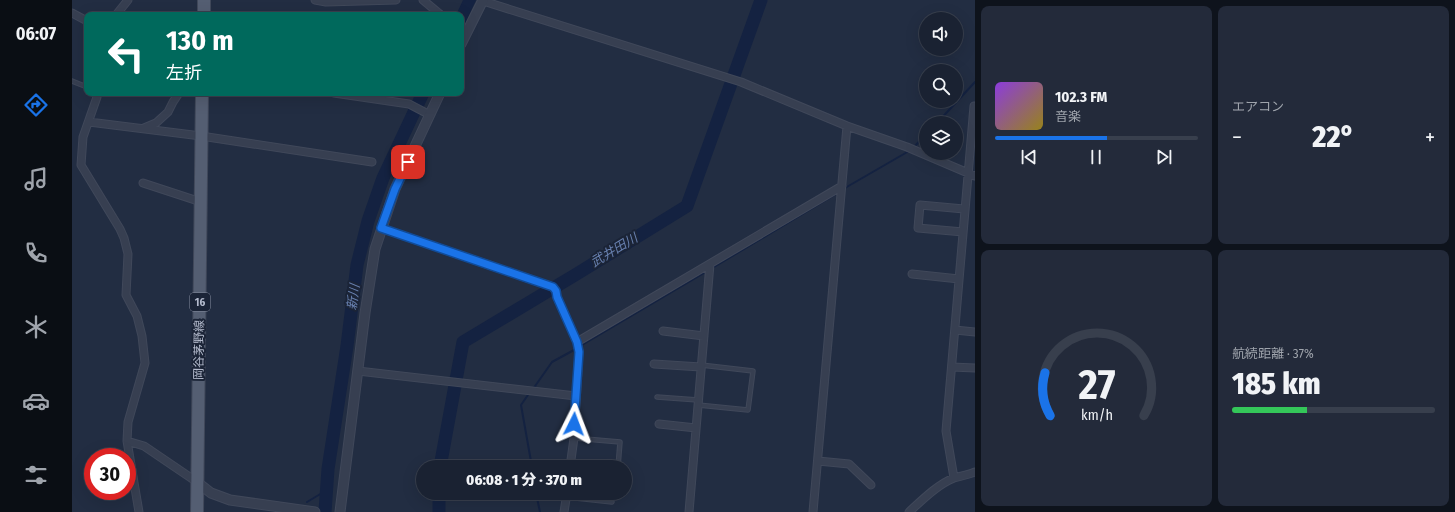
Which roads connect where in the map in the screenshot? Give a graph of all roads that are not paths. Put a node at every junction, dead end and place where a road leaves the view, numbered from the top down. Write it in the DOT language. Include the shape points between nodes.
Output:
graph roads {
  1 [pos="128,0"];
  2 [pos="204,0"];
  3 [pos="315,0"];
  4 [pos="396,0"];
  5 [pos="423,0"];
  6 [pos="483,0"];
  7 [pos="356,1"];
  8 [pos="118,12"];
  9 [pos="204,12"];
  10 [pos="437,12"];
  11 [pos="72,13"];
  12 [pos="84,19"];
  13 [pos="464,38"];
  14 [pos="72,81"];
  15 [pos="84,86"];
  16 [pos="97,96"];
  17 [pos="177,96"];
  18 [pos="202,96"];
  19 [pos="357,96"];
  20 [pos="438,96"];
  21 [pos="974,106"];
  22 [pos="426,112"];
  23 [pos="89,122"];
  24 [pos="974,125"];
  25 [pos="847,126"];
  26 [pos="143,128"];
  27 [pos="201,136"];
  28 [pos="372,162"];
  29 [pos="972,175"];
  30 [pos="143,183"];
  31 [pos="842,186"];
  32 [pos="201,202"];
  33 [pos="964,208"];
  34 [pos="381,228"];
  35 [pos="963,232"];
  36 [pos="710,264"];
  37 [pos="912,274"];
  38 [pos="959,279"];
  39 [pos="955,330"];
  40 [pos="663,332"];
  41 [pos="975,332"];
  42 [pos="704,336"];
  43 [pos="577,342"];
  44 [pos="654,364"];
  45 [pos="701,366"];
  46 [pos="952,366"];
  47 [pos="975,368"];
  48 [pos="358,371"];
  49 [pos="576,396"];
  50 [pos="657,397"];
  51 [pos="698,402"];
  52 [pos="658,424"];
  53 [pos="696,428"];
  54 [pos="574,438"];
  55 [pos="127,441"];
  56 [pos="571,460"];
  57 [pos="619,460"];
  58 [pos="818,461"];
  59 [pos="975,472"];
  60 [pos="954,478"];
  61 [pos="197,482"];
  62 [pos="871,485"];
  63 [pos="565,500"];
  64 [pos="599,500"];
  65 [pos="612,502"];
  66 [pos="292,510"];
  67 [pos="139,512"];
  68 [pos="197,512"];
  69 [pos="314,512"];
  70 [pos="340,512"];
  71 [pos="564,512"];
  72 [pos="689,512"];
  73 [pos="813,512"];
  74 [pos="909,512"];
  1 -- 8 [label="street"];
  2 -- 9 [label="main road"];
  3 -- 7 [label="street"];
  4 -- 7 [label="street"];
  5 -- 10 [label="street"];
  6 -- 13 [label="street"];
  6 -- 25 [label="street" via="741,82"];
  11 -- 12 [label="street"];
  14 -- 15 [label="lane"];
  16 -- 23 [label="street"];
  17 -- 26 [label="street" via="168,112 156,123"];
  18 -- 27 [label="main road, 岡谷茅野線 / 16"];
  19 -- 22 [label="street" via="410,105"];
  20 -- 22 [label="street"];
  21 -- 24 [label="street"];
  22 -- 34 [label="street"];
  23 -- 26 [label="street"];
  23 -- 55 [label="street" via="83,137 81,164 124,238 128,254 126,295 138,316 142,336 145,363 128,422"];
  24 -- 29 [label="street"];
  25 -- 29 [label="street" via="908,147"];
  25 -- 31 [label="street"];
  26 -- 27 [label="street"];
  27 -- 28 [label="street"];
  27 -- 32 [label="main road, 岡谷茅野線 / 16"];
  29 -- 33 [label="street"];
  30 -- 32 [label="street"];
  31 -- 36 [label="street"];
  31 -- 58 [label="street"];
  32 -- 61 [label="main road, 岡谷茅野線 / 16"];
  33 -- 35 [label="street"];
  33 -- 35 [label="street" via="920,205 918,228"];
  34 -- 43 [label="street" via="555,289"];
  34 -- 48 [label="street" via="374,256"];
  35 -- 38 [label="street"];
  36 -- 42 [label="street"];
  36 -- 43 [label="street"];
  37 -- 38 [label="street"];
  38 -- 39 [label="street"];
  39 -- 41 [label="street"];
  39 -- 46 [label="street"];
  40 -- 42 [label="street"];
  42 -- 45 [label="street"];
  43 -- 49 [label="street" via="579,352"];
  44 -- 45 [label="street"];
  45 -- 51 [label="street"];
  45 -- 51 [label="lane" via="753,371 748,410"];
  46 -- 47 [label="street"];
  46 -- 60 [label="street" via="946,431"];
  48 -- 49 [label="street"];
  48 -- 70 [label="street"];
  49 -- 54 [label="street"];
  50 -- 51 [label="lane"];
  51 -- 53 [label="street"];
  52 -- 53 [label="street"];
  53 -- 72 [label="street"];
  54 -- 56 [label="street"];
  54 -- 57 [label="lane" via="620,442"];
  55 -- 61 [label="street" via="144,446"];
  55 -- 67 [label="street"];
  58 -- 62 [label="street" via="849,464"];
  58 -- 73 [label="street"];
  59 -- 60 [label="street"];
  60 -- 74 [label="street"];
  61 -- 66 [label="street" via="211,493 230,500"];
  61 -- 68 [label="main road, 岡谷茅野線 / 16"];
  63 -- 71 [label="street"];
  64 -- 65 [label="lane"];
  66 -- 69 [label="street"];
}
